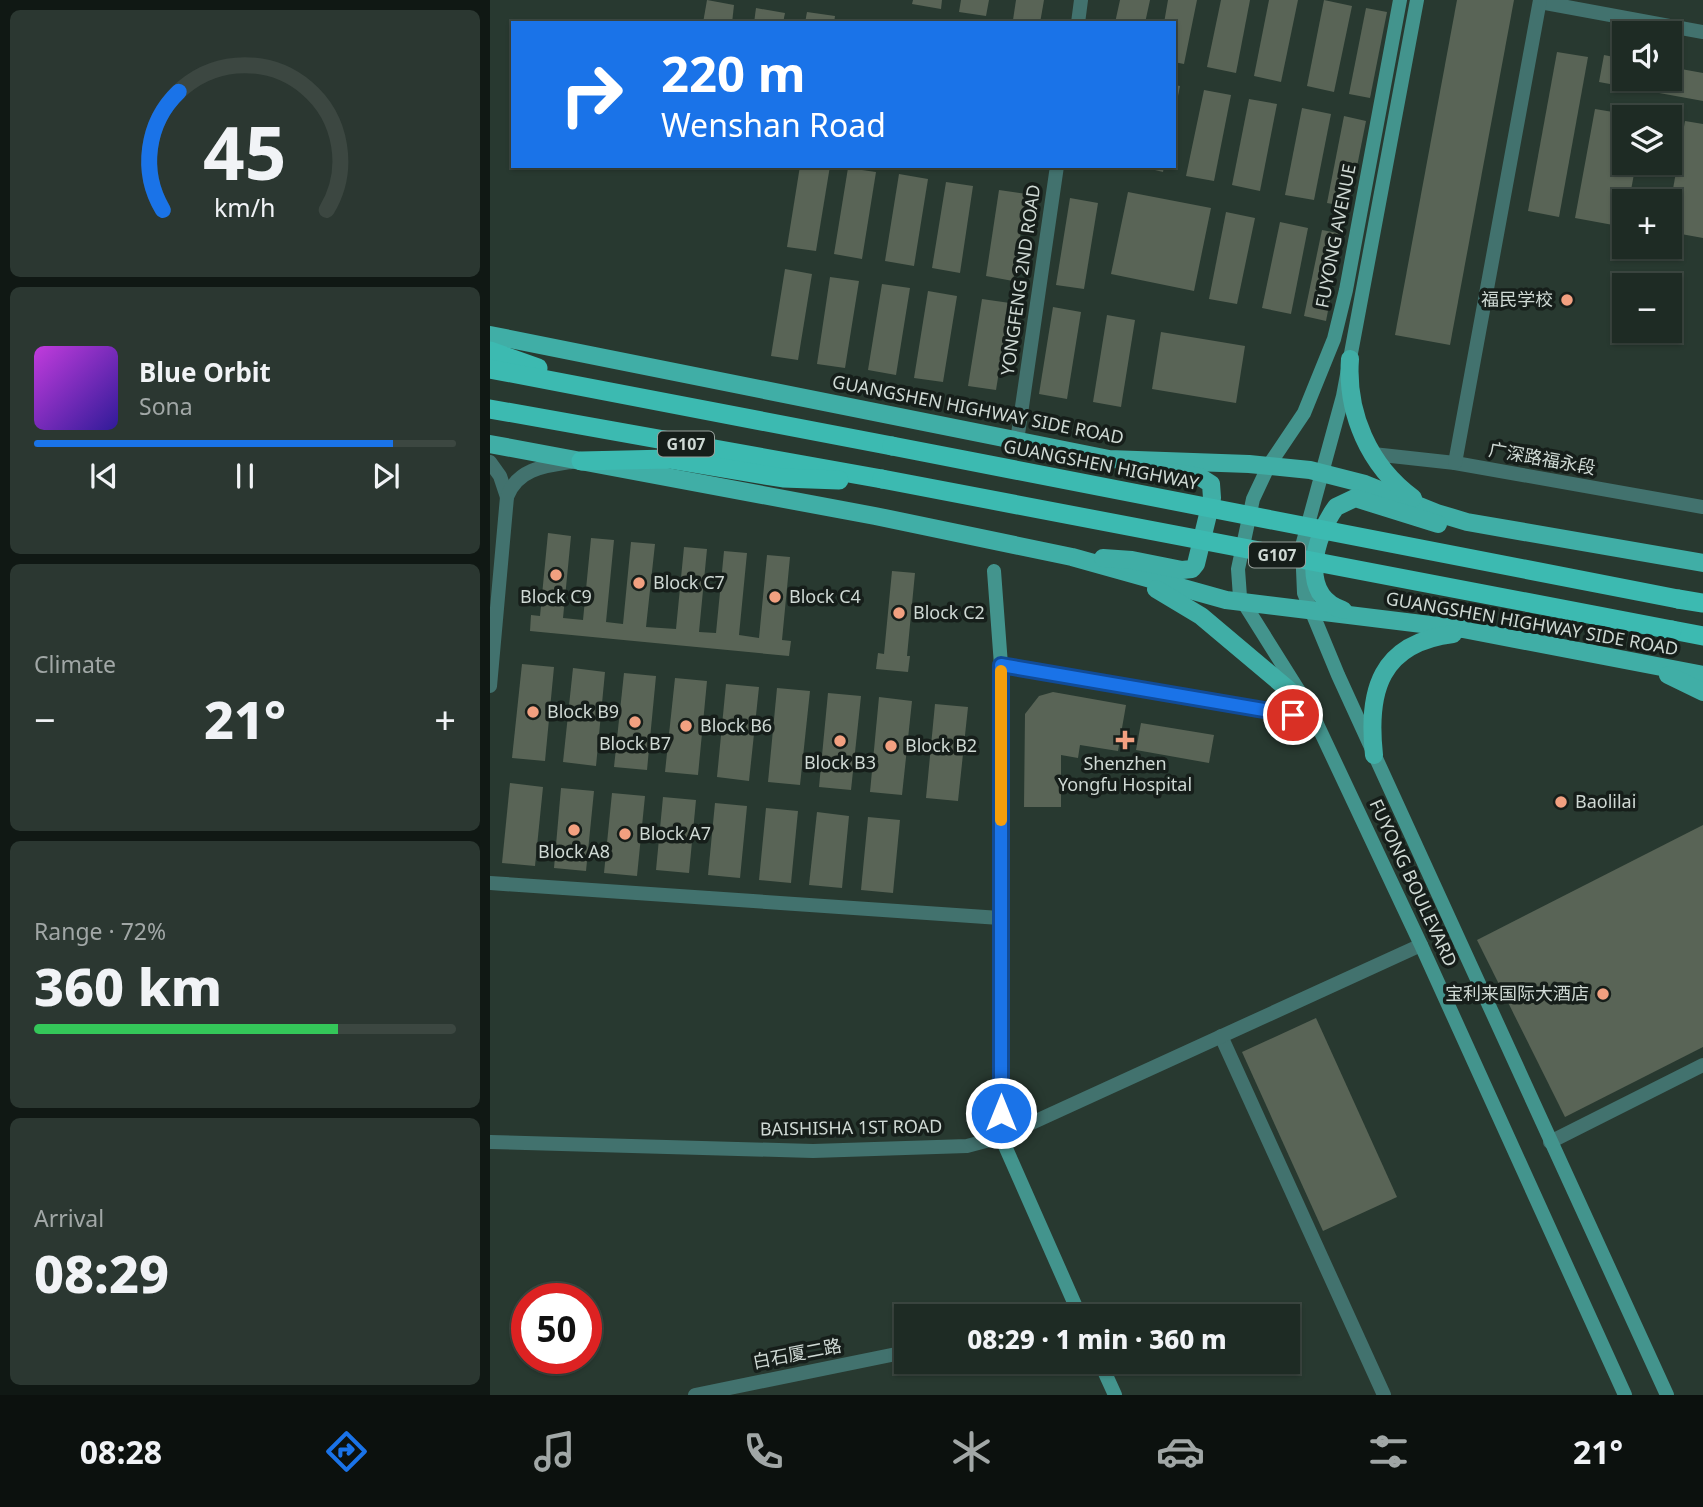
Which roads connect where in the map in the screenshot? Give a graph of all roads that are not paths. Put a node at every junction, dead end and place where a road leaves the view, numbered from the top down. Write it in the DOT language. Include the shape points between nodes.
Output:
graph roads {
  1 [pos="1082,0"];
  2 [pos="1400,0"];
  3 [pos="1417,0"];
  4 [pos="1540,1"];
  5 [pos="1078,21"];
  6 [pos="1703,33"];
  7 [pos="1057,168"];
  8 [pos="490,335"];
  9 [pos="490,351"];
  10 [pos="1350,359"];
  11 [pos="490,369"];
  12 [pos="592,387"];
  13 [pos="490,409"];
  14 [pos="1017,441"];
  15 [pos="490,444"];
  16 [pos="1373,454"];
  17 [pos="1109,459"];
  18 [pos="581,461"];
  19 [pos="490,462"];
  20 [pos="1455,463"];
  21 [pos="1269,465"];
  22 [pos="1321,472"];
  23 [pos="882,479"];
  24 [pos="507,497"];
  25 [pos="1703,507"];
  26 [pos="1437,513"];
  27 [pos="1483,525"];
  28 [pos="1072,557"];
  29 [pos="1703,563"];
  30 [pos="994,571"];
  31 [pos="1122,571"];
  32 [pos="1244,603"];
  33 [pos="1703,603"];
  34 [pos="1311,611"];
  35 [pos="1379,618"];
  36 [pos="1500,635"];
  37 [pos="1703,636"];
  38 [pos="1646,664"];
  39 [pos="1001,665"];
  40 [pos="1703,675"];
  41 [pos="490,686"];
  42 [pos="1703,692"];
  43 [pos="1312,713"];
  44 [pos="1374,755"];
  45 [pos="490,883"];
  46 [pos="1000,918"];
  47 [pos="1421,945"];
  48 [pos="1221,1036"];
  49 [pos="1703,1065"];
  50 [pos="1001,1137"];
  51 [pos="490,1142"];
  52 [pos="1550,1142"];
  53 [pos="1073,1304"];
  54 [pos="894,1354"];
  55 [pos="1105,1374"];
  56 [pos="695,1395"];
  57 [pos="1115,1395"];
  58 [pos="1384,1395"];
  59 [pos="1625,1395"];
  60 [pos="1667,1395"];
  1 -- 5 [label="street"];
  2 -- 21 [label="main road, FUYONG AVENUE" via="1334,339 1304,413"];
  3 -- 10 [label="main road, FUYONG AVENUE"];
  4 -- 6 [label="street"];
  4 -- 20 [label="street"];
  7 -- 14 [label="street, YONGFENG 2ND ROAD"];
  8 -- 14 [label="main road, GUANGSHEN HIGHWAY SIDE ROAD"];
  9 -- 12 [label="highway"];
  10 -- 16 [label="main road" via="1351,404"];
  10 -- 22 [label="main road, FUYONG AVENUE"];
  11 -- 12 [label="highway, GUANGSHEN HIGHWAY / G107"];
  12 -- 33 [label="highway, GUANGSHEN HIGHWAY / G107, bridge"];
  13 -- 23 [label="highway, G107"];
  14 -- 17 [label="main road, GUANGSHEN HIGHWAY SIDE ROAD"];
  15 -- 18 [label="main road, GUANGSHEN HIGHWAY SIDE ROAD"];
  16 -- 20 [label="street, 广深路福永段"];
  16 -- 26 [label="main road" via="1398,486"];
  17 -- 21 [label="main road, GUANGSHEN HIGHWAY SIDE ROAD"];
  17 -- 28 [label="main road" via="1193,475 1211,484 1199,557 1187,570 1132,560"];
  18 -- 23 [label="highway" via="652,458 810,481"];
  18 -- 24 [label="street" via="528,472 511,486"];
  18 -- 28 [label="main road, GUANGSHEN HIGHWAY SIDE ROAD"];
  19 -- 24 [label="street"];
  20 -- 25 [label="street, 广深路福永段"];
  21 -- 22 [label="main road, GUANGSHEN HIGHWAY SIDE ROAD"];
  21 -- 32 [label="main road, FUYONG BOULEVARD" via="1247,522 1237,579"];
  22 -- 26 [label="main road, GUANGSHEN HIGHWAY SIDE ROAD"];
  22 -- 34 [label="main road, FUYONG BOULEVARD" via="1301,562"];
  23 -- 37 [label="highway, G107, bridge"];
  24 -- 41 [label="street"];
  26 -- 27 [label="main road, GUANGSHEN HIGHWAY SIDE ROAD"];
  27 -- 29 [label="main road, GUANGSHEN HIGHWAY SIDE ROAD"];
  27 -- 35 [label="main road" via="1438,524 1355,498 1336,507 1318,549 1315,586 1332,607"];
  28 -- 31 [label="main road, GUANGSHEN HIGHWAY SIDE ROAD"];
  30 -- 39 [label="main road"];
  31 -- 32 [label="main road, GUANGSHEN HIGHWAY SIDE ROAD"];
  31 -- 43 [label="main road" via="1201,616"];
  32 -- 34 [label="main road, GUANGSHEN HIGHWAY SIDE ROAD"];
  32 -- 43 [label="main road, FUYONG BOULEVARD"];
  34 -- 35 [label="main road, GUANGSHEN HIGHWAY SIDE ROAD"];
  34 -- 44 [label="main road, FUYONG BOULEVARD"];
  35 -- 36 [label="main road, GUANGSHEN HIGHWAY SIDE ROAD"];
  36 -- 38 [label="main road, GUANGSHEN HIGHWAY SIDE ROAD"];
  36 -- 44 [label="main road" via="1436,636 1418,642 1390,663 1381,675 1371,710"];
  38 -- 40 [label="main road, GUANGSHEN HIGHWAY SIDE ROAD"];
  38 -- 42 [label="main road"];
  39 -- 43 [label="street"];
  39 -- 46 [label="main road"];
  43 -- 47 [label="main road, FUYONG BOULEVARD"];
  44 -- 52 [label="main road, FUYONG BOULEVARD"];
  45 -- 46 [label="street"];
  46 -- 50 [label="main road"];
  47 -- 48 [label="street, BAISHISHA 1ST ROAD"];
  47 -- 59 [label="main road, FUYONG BOULEVARD"];
  48 -- 50 [label="street, BAISHISHA 1ST ROAD"];
  48 -- 58 [label="street"];
  49 -- 52 [label="street"];
  50 -- 51 [label="street, BAISHISHA 1ST ROAD" via="967,1146 813,1151"];
  50 -- 53 [label="main road"];
  52 -- 60 [label="main road, FUYONG BOULEVARD"];
  54 -- 56 [label="street, 白石厦二路"];
  55 -- 57 [label="main road"];
}
